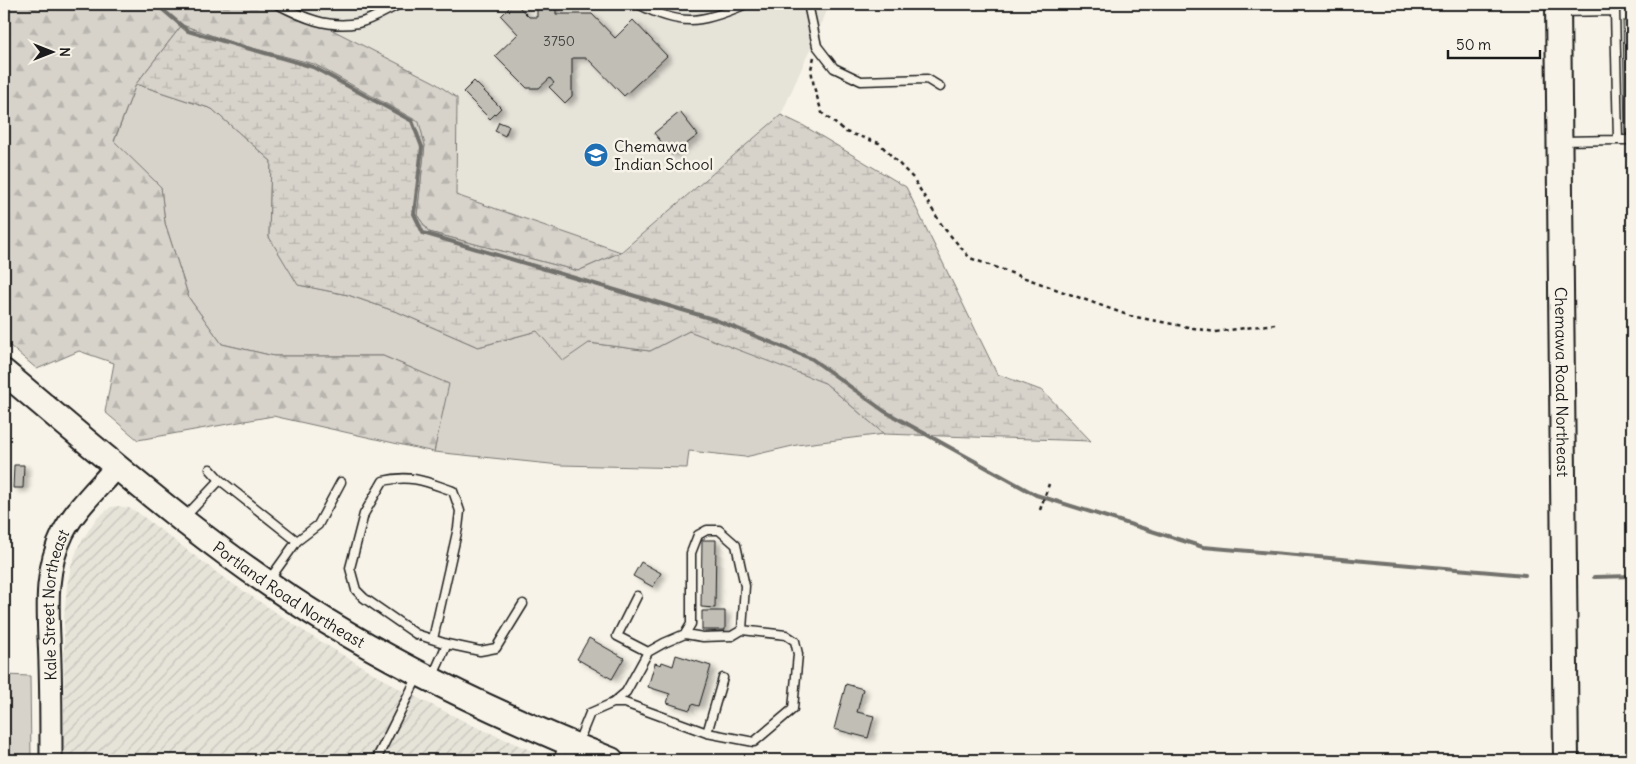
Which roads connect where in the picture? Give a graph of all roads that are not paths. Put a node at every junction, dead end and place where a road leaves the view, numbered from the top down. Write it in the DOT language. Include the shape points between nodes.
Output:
graph roads {
  1 [pos="276,4"];
  2 [pos="400,4"];
  3 [pos="638,4"];
  4 [pos="746,4"];
  5 [pos="808,4"];
  6 [pos="1558,8"];
  7 [pos="940,87"];
  8 [pos="1618,140"];
  9 [pos="1632,140"];
  10 [pos="1560,141"];
  11 [pos="4,372"];
  12 [pos="116,467"];
  13 [pos="210,469"];
  14 [pos="220,480"];
  15 [pos="342,482"];
  16 [pos="183,520"];
  17 [pos="297,541"];
  18 [pos="268,582"];
  19 [pos="637,596"];
  20 [pos="523,604"];
  21 [pos="742,630"];
  22 [pos="685,634"];
  23 [pos="433,640"];
  24 [pos="446,644"];
  25 [pos="648,652"];
  26 [pos="425,677"];
  27 [pos="723,678"];
  28 [pos="613,702"];
  29 [pos="707,733"];
  30 [pos="566,750"];
  31 [pos="51,760"];
  32 [pos="376,760"];
  33 [pos="611,760"];
  34 [pos="1566,760"];
  1 -- 2 [label="lane" via="319,23 336,24 358,23"];
  3 -- 4 [label="lane" via="654,13 689,20 729,12"];
  5 -- 7 [label="lane" via="817,46 834,68 861,81 928,79"];
  6 -- 8 [label="lane" via="1616,11"];
  6 -- 10 [label="main road, Chemawa Road Northeast"];
  8 -- 9 [label="lane"];
  8 -- 10 [label="lane"];
  10 -- 34 [label="main road, Chemawa Road Northeast"];
  11 -- 12 [label="main road, Portland Road Northeast"];
  12 -- 16 [label="main road, Portland Road Northeast"];
  12 -- 31 [label="street, Kale Street Northeast" via="73,518 52,560 47,607"];
  13 -- 14 [label="lane"];
  14 -- 16 [label="lane"];
  14 -- 17 [label="lane"];
  15 -- 17 [label="lane" via="318,525"];
  16 -- 18 [label="main road, Portland Road Northeast"];
  17 -- 18 [label="lane"];
  18 -- 26 [label="main road, Portland Road Northeast" via="327,621"];
  19 -- 25 [label="lane" via="617,636"];
  20 -- 24 [label="lane" via="496,648 480,651"];
  21 -- 22 [label="lane" via="732,636"];
  21 -- 22 [label="lane" via="745,586 736,545 719,530 707,530 698,535 691,553 691,624"];
  21 -- 29 [label="lane" via="786,635 795,641 798,654 793,709 754,742"];
  22 -- 25 [label="lane"];
  23 -- 23 [label="lane" via="416,634 364,598 356,590 350,568 364,514 383,481 398,477 422,480 453,492 460,512"];
  23 -- 24 [label="lane"];
  24 -- 26 [label="lane"];
  25 -- 28 [label="lane" via="626,692"];
  26 -- 30 [label="main road, Portland Road Northeast"];
  26 -- 32 [label="lane"];
  27 -- 29 [label="lane"];
  28 -- 29 [label="lane" via="625,703"];
  28 -- 30 [label="lane" via="590,713"];
  30 -- 33 [label="main road, Portland Road Northeast"];
}
